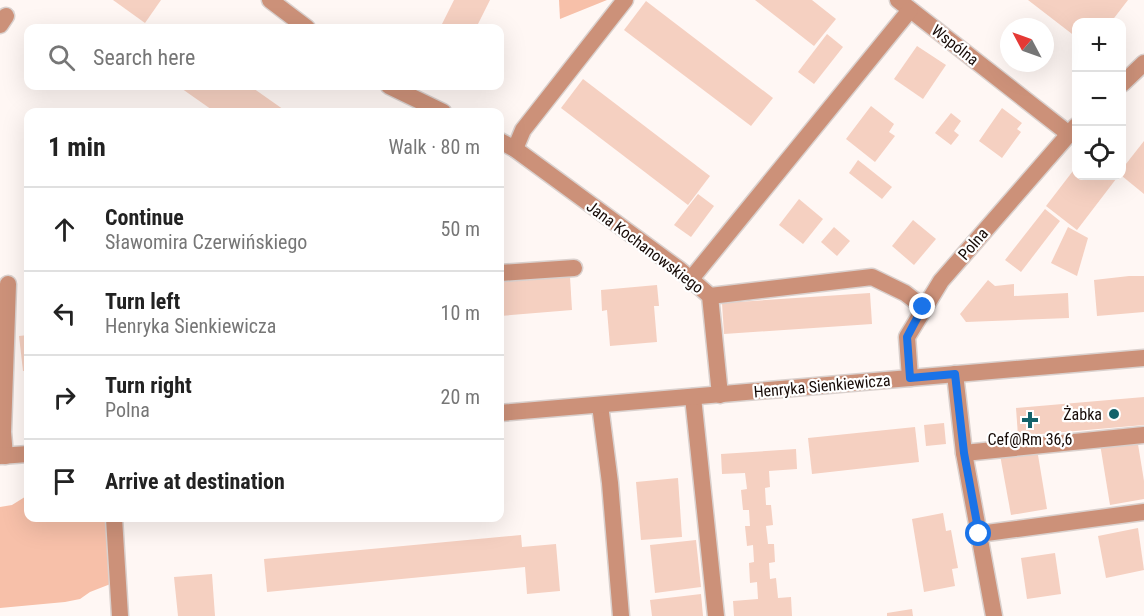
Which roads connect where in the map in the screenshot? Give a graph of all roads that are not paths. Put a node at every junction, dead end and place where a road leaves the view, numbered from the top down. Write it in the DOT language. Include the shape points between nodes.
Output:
graph roads {
  1 [pos="270,0"];
  2 [pos="625,0"];
  3 [pos="904,5"];
  4 [pos="302,24"];
  5 [pos="1144,63"];
  6 [pos="1126,80"];
  7 [pos="397,90"];
  8 [pos="434,108"];
  9 [pos="1072,129"];
  10 [pos="1072,131"];
  11 [pos="504,143"];
  12 [pos="515,149"];
  13 [pos="574,268"];
  14 [pos="504,273"];
  15 [pos="691,279"];
  16 [pos="8,284"];
  17 [pos="710,296"];
  18 [pos="923,307"];
  19 [pos="1144,358"];
  20 [pos="955,374"];
  21 [pos="910,378"];
  22 [pos="720,395"];
  23 [pos="693,397"];
  24 [pos="600,405"];
  25 [pos="504,413"];
  26 [pos="1144,435"];
  27 [pos="964,453"];
  28 [pos="24,454"];
  29 [pos="3,456"];
  30 [pos="1144,512"];
  31 [pos="114,522"];
  32 [pos="979,534"];
  33 [pos="120,616"];
  34 [pos="621,616"];
  35 [pos="716,616"];
  36 [pos="994,616"];
  1 -- 4 [label="street"];
  2 -- 12 [label="street" via="523,130"];
  3 -- 9 [label="street, Wspólna"];
  3 -- 15 [label="street"];
  5 -- 6 [label="street"];
  7 -- 8 [label="street"];
  10 -- 18 [label="street, Polna" via="941,281"];
  11 -- 12 [label="street, Jana Kochanowskiego"];
  12 -- 15 [label="street, Jana Kochanowskiego"];
  13 -- 14 [label="street"];
  15 -- 17 [label="street, Jana Kochanowskiego"];
  16 -- 29 [label="street"];
  17 -- 18 [label="street" via="872,277"];
  17 -- 22 [label="street, Jana Kochanowskiego"];
  18 -- 21 [label="street, Polna" via="907,337"];
  19 -- 20 [label="street, Henryka Sienkiewicza"];
  20 -- 21 [label="street, Henryka Sienkiewicza"];
  20 -- 27 [label="street"];
  21 -- 22 [label="street, Henryka Sienkiewicza"];
  22 -- 23 [label="street, Henryka Sienkiewicza"];
  23 -- 24 [label="street, Henryka Sienkiewicza"];
  23 -- 35 [label="street"];
  24 -- 25 [label="street, Henryka Sienkiewicza"];
  24 -- 34 [label="street"];
  26 -- 27 [label="street"];
  27 -- 32 [label="street"];
  28 -- 29 [label="street"];
  30 -- 32 [label="street"];
  31 -- 33 [label="street"];
  32 -- 36 [label="street"];
}
